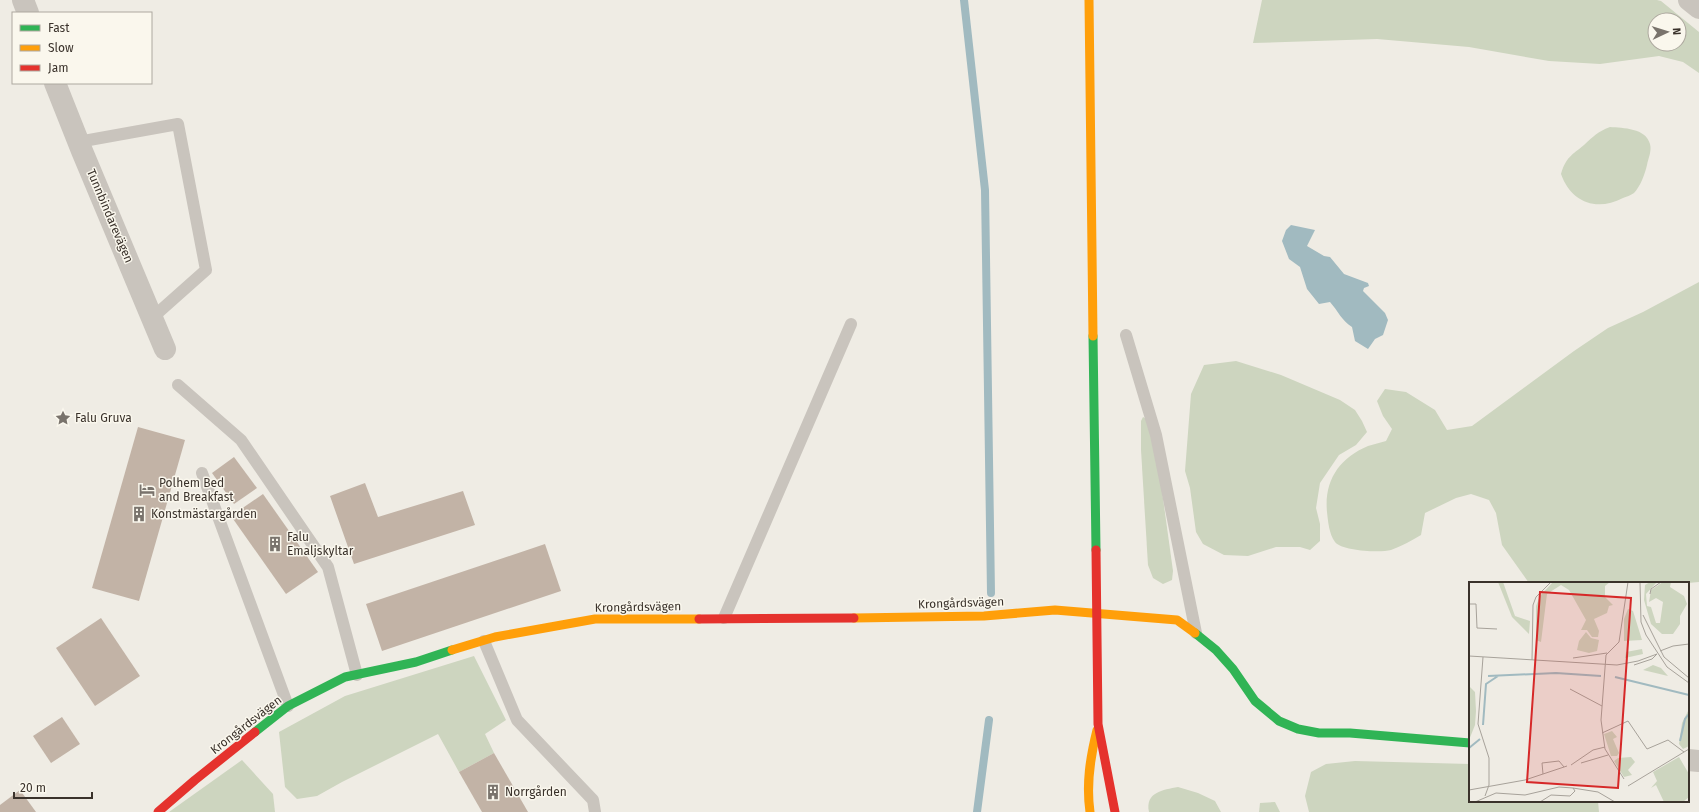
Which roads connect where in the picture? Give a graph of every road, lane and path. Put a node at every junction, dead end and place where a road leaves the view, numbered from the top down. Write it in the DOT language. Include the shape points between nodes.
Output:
graph roads {
  1 [pos="23,0"];
  2 [pos="1088,0"];
  3 [pos="1689,0"];
  4 [pos="1699,8"];
  5 [pos="28,12"];
  6 [pos="55,84"];
  7 [pos="78,142"];
  8 [pos="152,318"];
  9 [pos="851,324"];
  10 [pos="1126,335"];
  11 [pos="165,349"];
  12 [pos="178,385"];
  13 [pos="202,473"];
  14 [pos="1097,614"];
  15 [pos="724,618"];
  16 [pos="1196,633"];
  17 [pos="484,641"];
  18 [pos="357,675"];
  19 [pos="288,706"];
  20 [pos="1098,724"];
  21 [pos="1469,743"];
  22 [pos="1689,760"];
  23 [pos="1699,761"];
  24 [pos="158,812"];
  25 [pos="596,812"];
  26 [pos="1090,812"];
  27 [pos="1115,812"];
  1 -- 5 [label="street"];
  2 -- 14 [label="street"];
  3 -- 4 [label="street"];
  6 -- 7 [label="street, Tunnbindarevägen"];
  7 -- 8 [label="street, Tunnbindarevägen"];
  7 -- 8 [label="lane" via="178,124 206,270"];
  8 -- 11 [label="street, Tunnbindarevägen"];
  9 -- 15 [label="lane"];
  10 -- 16 [label="lane" via="1156,435"];
  12 -- 18 [label="lane" via="240,440 328,568"];
  13 -- 19 [label="lane"];
  14 -- 15 [label="street, Krongårdsvägen" via="1055,610 984,616"];
  14 -- 16 [label="street, Krongårdsvägen" via="1177,620"];
  14 -- 20 [label="street"];
  15 -- 17 [label="street, Krongårdsvägen" via="595,618"];
  16 -- 21 [label="street, Krongårdsvägen" via="1229,664 1255,701 1279,722 1319,733 1350,733"];
  17 -- 18 [label="street, Krongårdsvägen" via="416,662"];
  17 -- 25 [label="lane" via="517,720 593,800"];
  18 -- 19 [label="street, Krongårdsvägen" via="346,677"];
  19 -- 24 [label="street, Krongårdsvägen"];
  20 -- 26 [label="street" via="1088,760 1087,799"];
  20 -- 27 [label="street"];
  22 -- 23 [label="street"];
}
